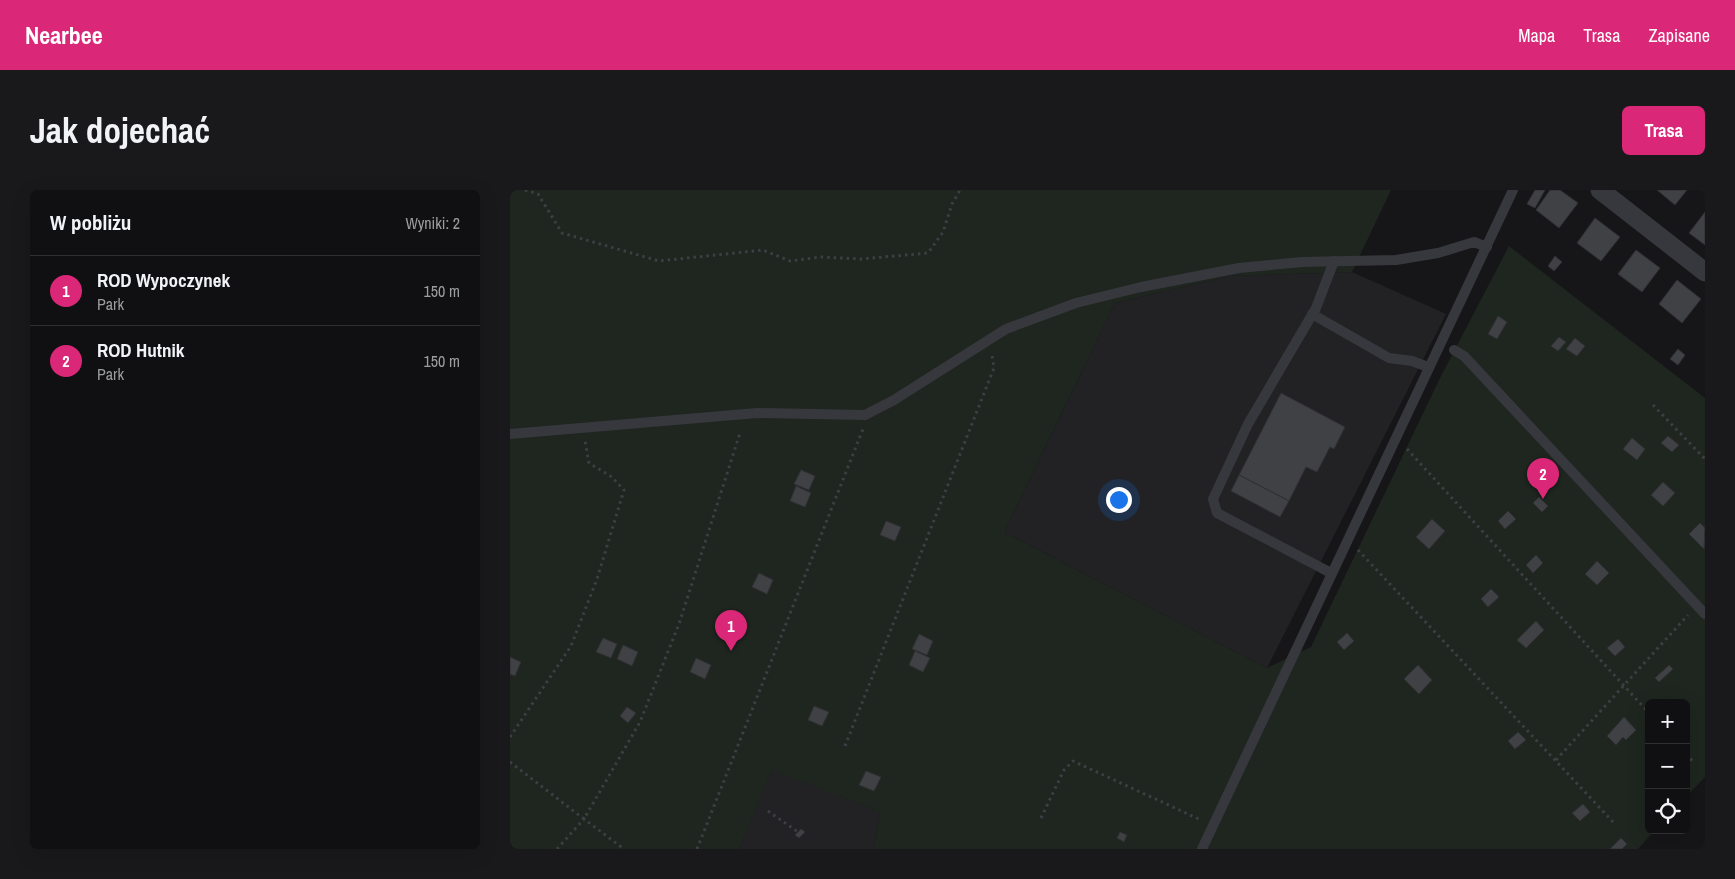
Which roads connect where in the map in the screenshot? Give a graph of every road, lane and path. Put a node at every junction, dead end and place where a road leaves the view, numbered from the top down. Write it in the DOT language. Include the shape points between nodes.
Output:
graph roads {
  1 [pos="525,190"];
  2 [pos="960,190"];
  3 [pos="1513,190"];
  4 [pos="1600,190"];
  5 [pos="1624,198"];
  6 [pos="1487,246"];
  7 [pos="1334,261"];
  8 [pos="1705,272"];
  9 [pos="1312,314"];
  10 [pos="983,342"];
  11 [pos="1454,350"];
  12 [pos="1428,367"];
  13 [pos="1653,405"];
  14 [pos="865,415"];
  15 [pos="584,429"];
  16 [pos="740,433"];
  17 [pos="510,434"];
  18 [pos="1406,449"];
  19 [pos="1705,459"];
  20 [pos="1347,539"];
  21 [pos="1331,573"];
  22 [pos="1697,605"];
  23 [pos="1705,614"];
  24 [pos="1623,684"];
  25 [pos="1645,709"];
  26 [pos="510,737"];
  27 [pos="845,746"];
  28 [pos="1690,758"];
  29 [pos="1556,760"];
  30 [pos="510,762"];
  31 [pos="1694,763"];
  32 [pos="768,811"];
  33 [pos="1041,818"];
  34 [pos="584,819"];
  35 [pos="1614,823"];
  36 [pos="1213,825"];
  37 [pos="798,832"];
  38 [pos="556,849"];
  39 [pos="624,849"];
  40 [pos="697,849"];
  41 [pos="1202,849"];
  1 -- 2 [label="path" via="538,194 562,233 659,261 763,250 790,261 928,253 943,232"];
  3 -- 6 [label="lane"];
  4 -- 5 [label="street"];
  5 -- 8 [label="street"];
  6 -- 7 [label="lane" via="1474,242 1396,260"];
  6 -- 12 [label="lane"];
  7 -- 9 [label="lane"];
  7 -- 10 [label="lane" via="1239,268 1141,287 1076,303 1006,329"];
  9 -- 12 [label="lane" via="1389,358"];
  9 -- 21 [label="lane" via="1248,424 1214,500 1217,513"];
  10 -- 14 [label="lane" via="894,400"];
  10 -- 27 [label="path" via="992,355 994,368"];
  11 -- 22 [label="lane" via="1464,356"];
  12 -- 20 [label="lane"];
  13 -- 19 [label="path"];
  14 -- 15 [label="lane" via="757,413"];
  14 -- 40 [label="path" via="862,432"];
  15 -- 17 [label="lane"];
  15 -- 26 [label="path" via="589,463 612,477 624,490 597,579 572,646"];
  16 -- 34 [label="path" via="679,624 640,722"];
  18 -- 24 [label="path"];
  20 -- 21 [label="lane"];
  20 -- 29 [label="path"];
  21 -- 36 [label="lane"];
  22 -- 23 [label="lane"];
  22 -- 24 [label="path"];
  24 -- 25 [label="path"];
  24 -- 29 [label="path"];
  28 -- 31 [label="path"];
  29 -- 35 [label="path"];
  30 -- 34 [label="path"];
  32 -- 37 [label="path"];
  33 -- 36 [label="path" via="1064,770 1073,761"];
  34 -- 38 [label="path"];
  34 -- 39 [label="path"];
  36 -- 41 [label="lane"];
}
